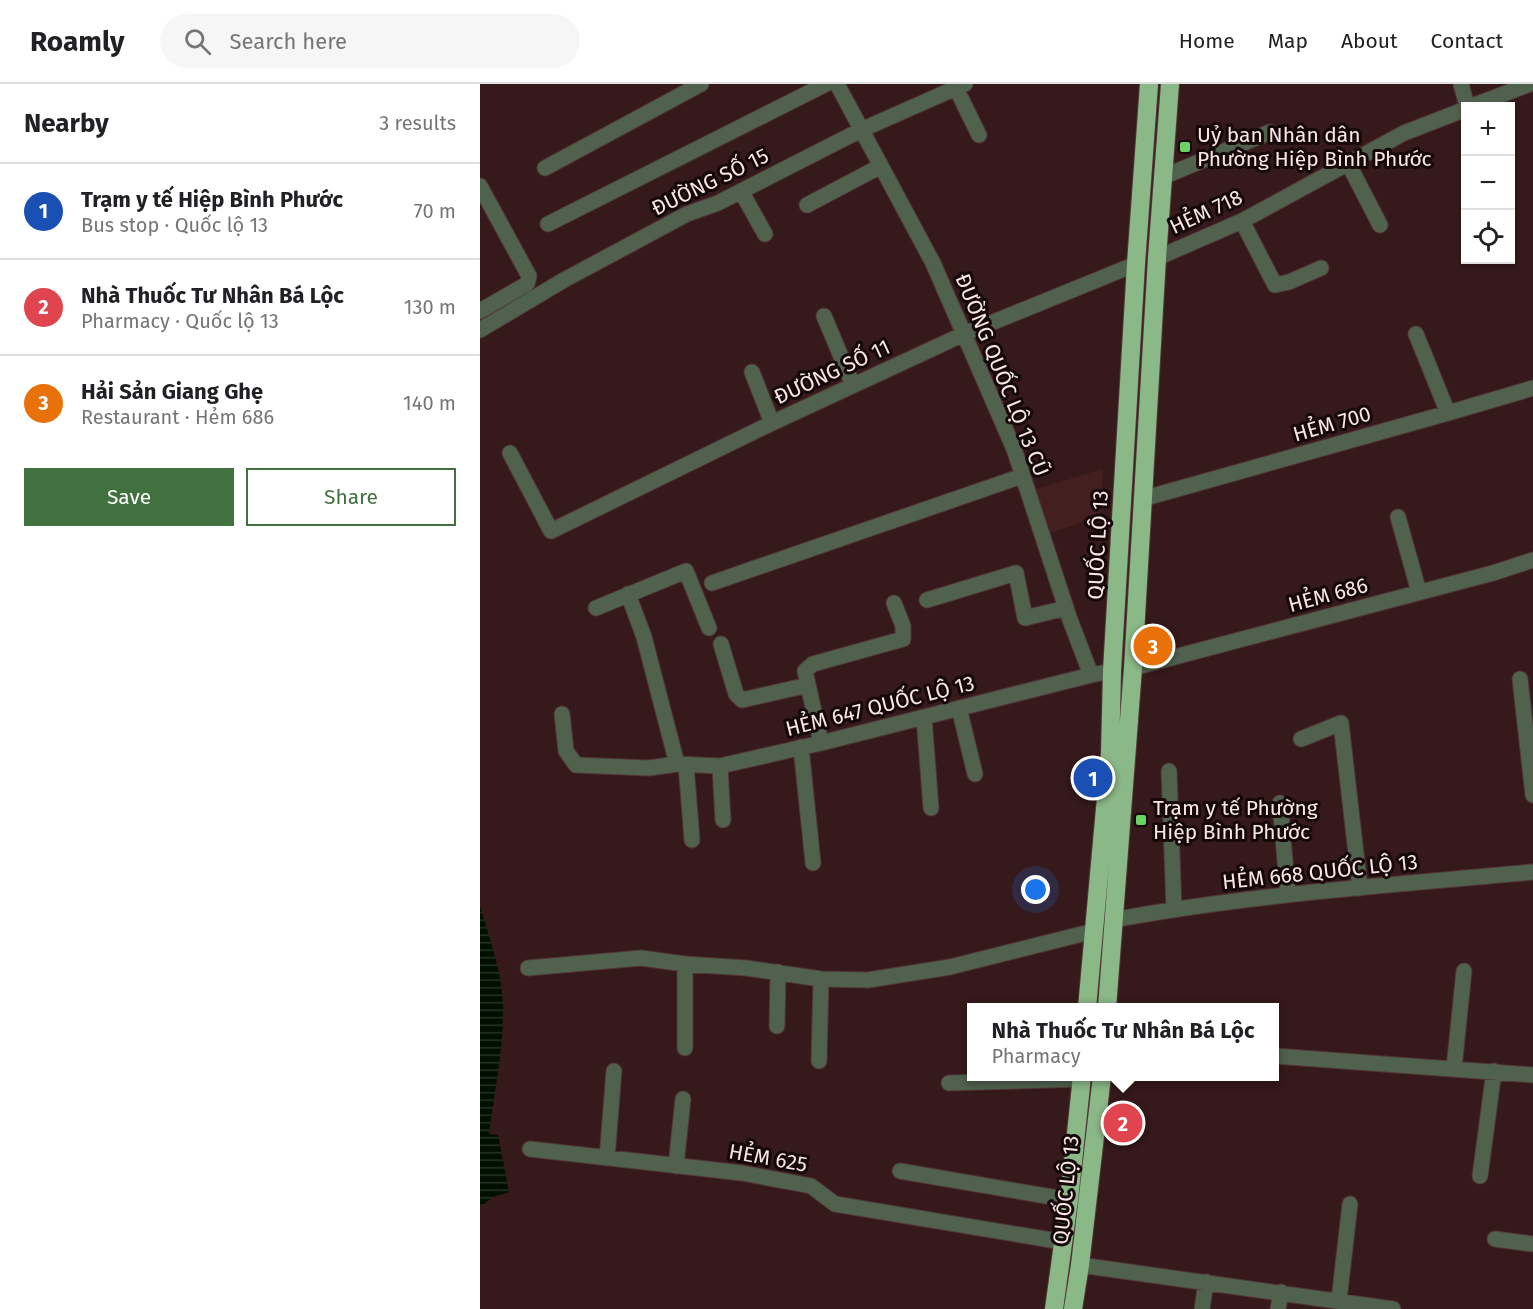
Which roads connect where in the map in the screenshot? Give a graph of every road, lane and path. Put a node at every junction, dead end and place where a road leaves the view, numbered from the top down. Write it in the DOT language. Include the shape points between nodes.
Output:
graph roads {
  1 [pos="701,84"];
  2 [pos="826,84"];
  3 [pos="837,84"];
  4 [pos="1149,84"];
  5 [pos="1170,84"];
  6 [pos="1461,84"];
  7 [pos="1530,84"];
  8 [pos="961,86"];
  9 [pos="1465,102"];
  10 [pos="1483,102"];
  11 [pos="1461,110"];
  12 [pos="861,130"];
  13 [pos="1270,132"];
  14 [pos="979,135"];
  15 [pos="1348,163"];
  16 [pos="881,166"];
  17 [pos="545,168"];
  18 [pos="1163,177"];
  19 [pos="480,186"];
  20 [pos="741,191"];
  21 [pos="807,205"];
  22 [pos="1242,221"];
  23 [pos="548,224"];
  24 [pos="1380,225"];
  25 [pos="765,234"];
  26 [pos="1157,258"];
  27 [pos="1136,264"];
  28 [pos="1321,268"];
  29 [pos="480,311"];
  30 [pos="824,316"];
  31 [pos="480,330"];
  32 [pos="964,334"];
  33 [pos="1416,334"];
  34 [pos="752,372"];
  35 [pos="853,386"];
  36 [pos="1533,388"];
  37 [pos="1448,413"];
  38 [pos="772,423"];
  39 [pos="510,453"];
  40 [pos="1022,476"];
  41 [pos="1142,499"];
  42 [pos="1398,517"];
  43 [pos="1533,560"];
  44 [pos="712,582"];
  45 [pos="1419,592"];
  46 [pos="628,594"];
  47 [pos="927,600"];
  48 [pos="894,603"];
  49 [pos="596,608"];
  50 [pos="1066,608"];
  51 [pos="709,628"];
  52 [pos="721,644"];
  53 [pos="1132,668"];
  54 [pos="1112,671"];
  55 [pos="1091,675"];
  56 [pos="1520,679"];
  57 [pos="808,685"];
  58 [pos="959,708"];
  59 [pos="562,714"];
  60 [pos="924,717"];
  61 [pos="1301,739"];
  62 [pos="821,743"];
  63 [pos="801,747"];
  64 [pos="682,764"];
  65 [pos="720,766"];
  66 [pos="1169,771"];
  67 [pos="975,774"];
  68 [pos="1533,795"];
  69 [pos="1280,804"];
  70 [pos="931,808"];
  71 [pos="723,820"];
  72 [pos="692,840"];
  73 [pos="813,863"];
  74 [pos="1533,872"];
  75 [pos="1360,888"];
  76 [pos="1288,895"];
  77 [pos="1174,909"];
  78 [pos="1113,920"];
  79 [pos="1094,931"];
  80 [pos="685,964"];
  81 [pos="528,968"];
  82 [pos="1464,971"];
  83 [pos="778,972"];
  84 [pos="820,979"];
  85 [pos="1087,1003"];
  86 [pos="1107,1003"];
  87 [pos="777,1026"];
  88 [pos="685,1048"];
  89 [pos="1279,1056"];
  90 [pos="819,1061"];
  91 [pos="1454,1068"];
  92 [pos="614,1071"];
  93 [pos="1494,1071"];
  94 [pos="1533,1075"];
  95 [pos="1002,1081"];
  96 [pos="1082,1081"];
  97 [pos="1102,1081"];
  98 [pos="949,1083"];
  99 [pos="683,1100"];
  100 [pos="530,1149"];
  101 [pos="607,1158"];
  102 [pos="676,1166"];
  103 [pos="900,1170"];
  104 [pos="1480,1176"];
  105 [pos="1069,1200"];
  106 [pos="1350,1204"];
  107 [pos="1495,1239"];
  108 [pos="1064,1242"];
  109 [pos="1533,1244"];
  110 [pos="1080,1265"];
  111 [pos="1206,1282"];
  112 [pos="1281,1292"];
  113 [pos="1339,1300"];
  114 [pos="1054,1309"];
  115 [pos="1072,1309"];
  116 [pos="1202,1309"];
  117 [pos="1278,1309"];
  118 [pos="1393,1309"];
  1 -- 17 [label="street"];
  2 -- 23 [label="street"];
  3 -- 12 [label="street, ĐƯỜNG QUỐC LỘ 13 CŨ"];
  4 -- 27 [label="highway, QUỐC LỘ 13"];
  5 -- 18 [label="highway, QUỐC LỘ 13"];
  6 -- 9 [label="street"];
  7 -- 10 [label="street"];
  8 -- 12 [label="street, ĐƯỜNG SỐ 15"];
  8 -- 14 [label="street"];
  11 -- 15 [label="street, HẺM 718" via="1404,133"];
  12 -- 16 [label="street, ĐƯỜNG QUỐC LỘ 13 CŨ"];
  12 -- 20 [label="street, ĐƯỜNG SỐ 15"];
  13 -- 18 [label="street"];
  15 -- 22 [label="street, HẺM 718"];
  15 -- 24 [label="street"];
  16 -- 21 [label="street"];
  16 -- 32 [label="street, ĐƯỜNG QUỐC LỘ 13 CŨ" via="933,263"];
  18 -- 26 [label="highway, QUỐC LỘ 13"];
  19 -- 29 [label="street" via="529,276 527,284"];
  20 -- 25 [label="street"];
  20 -- 31 [label="street, ĐƯỜNG SỐ 15" via="687,214"];
  22 -- 26 [label="street, HẺM 718"];
  22 -- 28 [label="street" via="1275,285"];
  26 -- 41 [label="highway, QUỐC LỘ 13"];
  27 -- 32 [label="street, ĐƯỜNG SỐ 11"];
  27 -- 54 [label="highway, QUỐC LỘ 13"];
  30 -- 35 [label="street"];
  32 -- 35 [label="street, ĐƯỜNG SỐ 11"];
  32 -- 40 [label="street, ĐƯỜNG QUỐC LỘ 13 CŨ"];
  33 -- 37 [label="street"];
  34 -- 38 [label="street"];
  35 -- 38 [label="street, ĐƯỜNG SỐ 11"];
  36 -- 37 [label="street, HẺM 700"];
  37 -- 41 [label="street, HẺM 700"];
  38 -- 39 [label="street, ĐƯỜNG SỐ 11" via="551,531"];
  40 -- 44 [label="street"];
  40 -- 50 [label="street, ĐƯỜNG QUỐC LỘ 13 CŨ"];
  41 -- 53 [label="highway, QUỐC LỘ 13"];
  42 -- 45 [label="street"];
  43 -- 45 [label="street, HẺM 686"];
  45 -- 53 [label="street, HẺM 686"];
  46 -- 49 [label="street"];
  46 -- 51 [label="street" via="686,571"];
  46 -- 64 [label="street"];
  47 -- 50 [label="street" via="1016,573 1025,618"];
  48 -- 57 [label="street" via="903,639 813,664 805,671"];
  50 -- 55 [label="street, ĐƯỜNG QUỐC LỘ 13 CŨ"];
  52 -- 57 [label="street" via="736,694 742,700"];
  53 -- 54 [label="highway"];
  53 -- 78 [label="highway, QUỐC LỘ 13"];
  54 -- 55 [label="street"];
  54 -- 79 [label="highway, QUỐC LỘ 13" via="1110,753"];
  55 -- 58 [label="street, HẺM 647 QUỐC LỘ 13"];
  56 -- 68 [label="street"];
  57 -- 62 [label="street"];
  58 -- 60 [label="street, HẺM 647 QUỐC LỘ 13"];
  58 -- 67 [label="street"];
  59 -- 64 [label="street, HẺM 647 QUỐC LỘ 13" via="566,751 576,765 649,768"];
  60 -- 62 [label="street, HẺM 647 QUỐC LỘ 13"];
  60 -- 70 [label="street"];
  61 -- 75 [label="street" via="1341,723"];
  62 -- 63 [label="street, HẺM 647 QUỐC LỘ 13"];
  63 -- 65 [label="street, HẺM 647 QUỐC LỘ 13"];
  63 -- 73 [label="street"];
  64 -- 65 [label="street, HẺM 647 QUỐC LỘ 13"];
  64 -- 72 [label="street"];
  65 -- 71 [label="street"];
  66 -- 77 [label="street"];
  69 -- 76 [label="street"];
  74 -- 75 [label="street, HẺM 668 QUỐC LỘ 13"];
  75 -- 76 [label="street, HẺM 668 QUỐC LỘ 13"];
  76 -- 77 [label="street, HẺM 668 QUỐC LỘ 13"];
  77 -- 78 [label="street, HẺM 668 QUỐC LỘ 13"];
  78 -- 86 [label="highway, QUỐC LỘ 13"];
  79 -- 84 [label="street" via="950,967 868,980"];
  79 -- 85 [label="highway, QUỐC LỘ 13"];
  80 -- 81 [label="street" via="641,958"];
  80 -- 83 [label="street"];
  80 -- 88 [label="street"];
  82 -- 91 [label="street"];
  83 -- 84 [label="street"];
  83 -- 87 [label="street"];
  84 -- 90 [label="street"];
  89 -- 91 [label="street"];
  91 -- 93 [label="street"];
  92 -- 101 [label="street"];
  93 -- 94 [label="street"];
  93 -- 104 [label="street"];
  95 -- 98 [label="street"];
  96 -- 105 [label="highway, QUỐC LỘ 13"];
  97 -- 110 [label="highway, QUỐC LỘ 13"];
  99 -- 102 [label="street"];
  100 -- 101 [label="street, HẺM 625"];
  101 -- 102 [label="street, HẺM 625"];
  102 -- 108 [label="street, HẺM 625" via="811,1186 835,1204"];
  103 -- 105 [label="street"];
  105 -- 108 [label="highway, QUỐC LỘ 13"];
  106 -- 113 [label="street"];
  107 -- 109 [label="street"];
  108 -- 114 [label="highway, QUỐC LỘ 13"];
  110 -- 111 [label="street"];
  110 -- 115 [label="highway, QUỐC LỘ 13"];
  111 -- 112 [label="street"];
  111 -- 116 [label="street"];
  112 -- 113 [label="street"];
  112 -- 117 [label="street"];
  113 -- 118 [label="street"];
}
